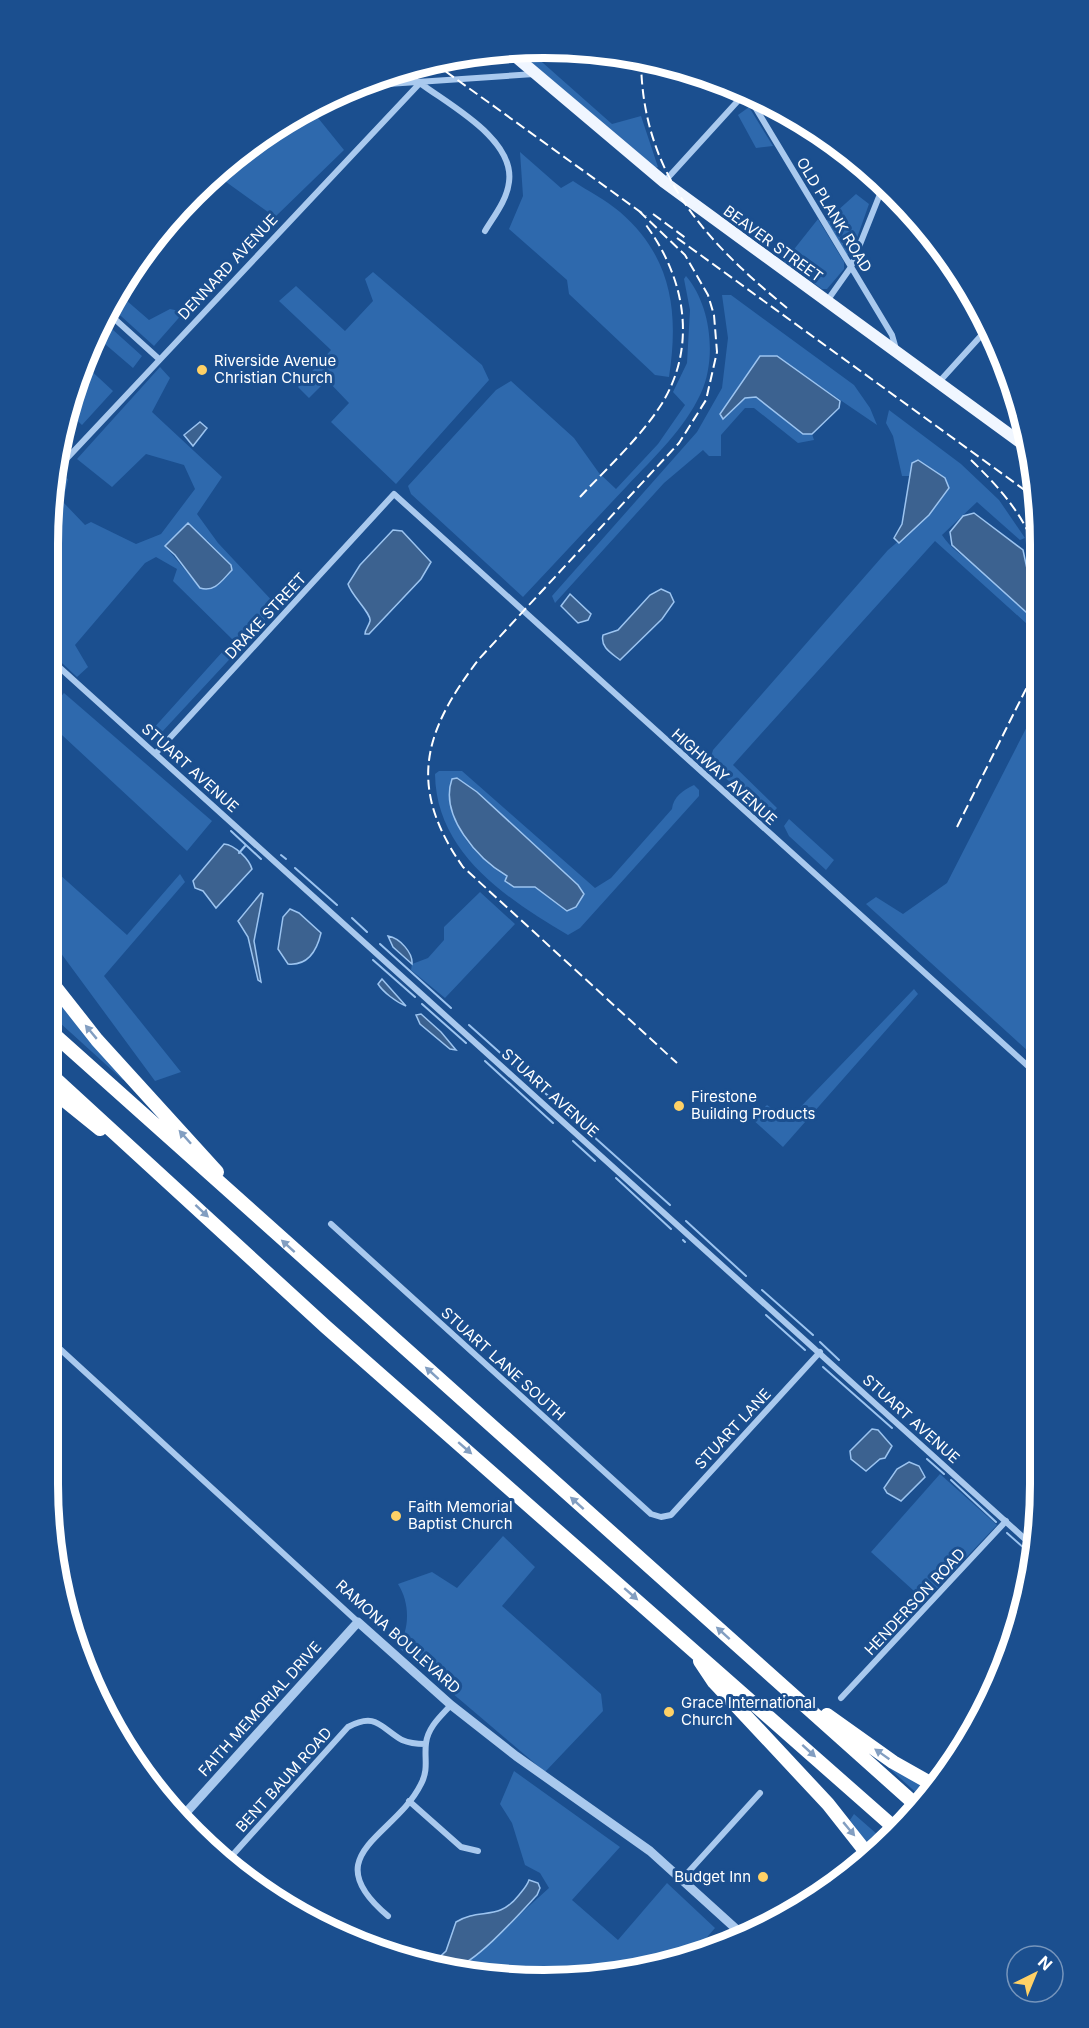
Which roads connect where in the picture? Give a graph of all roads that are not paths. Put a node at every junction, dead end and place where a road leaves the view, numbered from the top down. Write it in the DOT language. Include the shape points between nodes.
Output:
graph roads {
  1 [pos="518,60"];
  2 [pos="534,74"];
  3 [pos="420,83"];
  4 [pos="386,85"];
  5 [pos="739,99"];
  6 [pos="755,107"];
  7 [pos="664,182"];
  8 [pos="880,194"];
  9 [pos="485,231"];
  10 [pos="851,267"];
  11 [pos="826,302"];
  12 [pos="115,319"];
  13 [pos="982,334"];
  14 [pos="897,353"];
  15 [pos="159,359"];
  16 [pos="938,382"];
  17 [pos="1019,441"];
  18 [pos="67,459"];
  19 [pos="394,495"];
  20 [pos="58,666"];
  21 [pos="156,753"];
  22 [pos="58,990"];
  23 [pos="58,1038"];
  24 [pos="1030,1069"];
  25 [pos="58,1081"];
  26 [pos="58,1095"];
  27 [pos="159,1172"];
  28 [pos="236,1198"];
  29 [pos="331,1224"];
  30 [pos="58,1347"];
  31 [pos="820,1352"];
  32 [pos="661,1517"];
  33 [pos="1006,1521"];
  34 [pos="1027,1540"];
  35 [pos="358,1622"];
  36 [pos="687,1642"];
  37 [pos="767,1672"];
  38 [pos="841,1698"];
  39 [pos="451,1705"];
  40 [pos="425,1744"];
  41 [pos="928,1782"];
  42 [pos="760,1793"];
  43 [pos="409,1801"];
  44 [pos="912,1801"];
  45 [pos="187,1812"];
  46 [pos="891,1824"];
  47 [pos="864,1850"];
  48 [pos="478,1851"];
  49 [pos="232,1856"];
  50 [pos="682,1879"];
  51 [pos="388,1916"];
  52 [pos="737,1930"];
  1 -- 2 [label="main road, BEAVER STREET"];
  2 -- 3 [label="street"];
  2 -- 7 [label="main road, BEAVER STREET"];
  3 -- 4 [label="street"];
  3 -- 9 [label="street" via="489,134 502,150 510,182"];
  3 -- 15 [label="street, DENNARD AVENUE"];
  5 -- 7 [label="street"];
  6 -- 10 [label="street, OLD PLANK ROAD"];
  7 -- 11 [label="main road, BEAVER STREET"];
  8 -- 10 [label="street"];
  10 -- 11 [label="street"];
  10 -- 14 [label="street, OLD PLANK ROAD" via="892,335"];
  11 -- 14 [label="main road, BEAVER STREET"];
  12 -- 15 [label="street"];
  13 -- 16 [label="street"];
  14 -- 16 [label="main road, BEAVER STREET"];
  15 -- 18 [label="street, DENNARD AVENUE"];
  16 -- 17 [label="main road, BEAVER STREET"];
  19 -- 21 [label="street, DRAKE STREET"];
  19 -- 24 [label="street, HIGHWAY AVENUE"];
  20 -- 21 [label="street, STUART AVENUE"];
  21 -- 31 [label="street, STUART AVENUE"];
  28 -- 22 [label="highway, one-way"];
  23 -- 28 [label="highway"];
  25 -- 27 [label="highway"];
  26 -- 27 [label="highway"];
  27 -- 36 [label="highway, one-way" via="326,1327"];
  37 -- 28 [label="highway, one-way"];
  29 -- 32 [label="street, STUART LANE SOUTH" via="651,1514"];
  30 -- 35 [label="street, RAMONA BOULEVARD"];
  31 -- 32 [label="street, STUART LANE" via="671,1515"];
  31 -- 33 [label="street, STUART AVENUE"];
  33 -- 34 [label="street, STUART AVENUE"];
  33 -- 38 [label="street, HENDERSON ROAD"];
  35 -- 39 [label="street, RAMONA BOULEVARD"];
  35 -- 45 [label="street, FAITH MEMORIAL DRIVE"];
  36 -- 46 [label="highway, one-way"];
  36 -- 47 [label="highway, one-way" via="714,1682 828,1804"];
  41 -- 37 [label="highway, one-way"];
  37 -- 44 [label="highway"];
  39 -- 40 [label="street" via="433,1725"];
  39 -- 50 [label="street, RAMONA BOULEVARD" via="631,1836"];
  40 -- 43 [label="street" via="426,1772"];
  40 -- 49 [label="street, BENT BAUM ROAD" via="405,1741 387,1726 370,1720 348,1727"];
  42 -- 50 [label="street"];
  43 -- 48 [label="street" via="461,1847"];
  43 -- 51 [label="street" via="365,1849 358,1863 357,1877 362,1890"];
  50 -- 52 [label="street, RAMONA BOULEVARD"];
}
